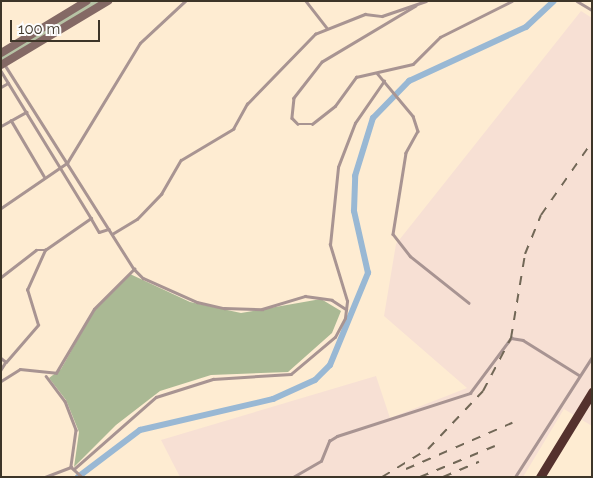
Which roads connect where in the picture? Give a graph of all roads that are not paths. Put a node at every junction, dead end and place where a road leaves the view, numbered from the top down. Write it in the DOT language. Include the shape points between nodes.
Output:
graph roads {
  1 [pos="87,1"];
  2 [pos="108,1"];
  3 [pos="186,1"];
  4 [pos="306,1"];
  5 [pos="426,1"];
  6 [pos="512,1"];
  7 [pos="577,1"];
  8 [pos="416,6"];
  9 [pos="592,10"];
  10 [pos="326,28"];
  11 [pos="1,53"];
  12 [pos="2,70"];
  13 [pos="377,73"];
  14 [pos="384,81"];
  15 [pos="8,83"];
  16 [pos="1,88"];
  17 [pos="26,112"];
  18 [pos="11,120"];
  19 [pos="1,126"];
  20 [pos="66,163"];
  21 [pos="60,168"];
  22 [pos="44,176"];
  23 [pos="1,208"];
  24 [pos="91,218"];
  25 [pos="109,229"];
  26 [pos="112,234"];
  27 [pos="45,250"];
  28 [pos="134,269"];
  29 [pos="1,277"];
  30 [pos="469,304"];
  31 [pos="346,310"];
  32 [pos="592,357"];
  33 [pos="1,358"];
  34 [pos="6,362"];
  35 [pos="1,370"];
  36 [pos="45,375"];
  37 [pos="579,376"];
  38 [pos="1,381"];
  39 [pos="592,392"];
  40 [pos="74,469"];
  41 [pos="45,477"];
  42 [pos="82,477"];
  43 [pos="294,477"];
  44 [pos="514,477"];
  45 [pos="540,477"];
  1 -- 11 [label="main road"];
  2 -- 12 [label="main road"];
  3 -- 20 [label="lane" via="140,43"];
  4 -- 10 [label="lane"];
  5 -- 8 [label="lane"];
  6 -- 13 [label="lane" via="440,37 414,64"];
  7 -- 9 [label="lane"];
  8 -- 10 [label="lane" via="382,16 366,14"];
  8 -- 13 [label="lane" via="322,62 294,98 292,118 298,124 312,124 335,106 356,77"];
  10 -- 26 [label="lane" via="269,79 229,134 181,160 168,187 137,219"];
  12 -- 15 [label="lane"];
  12 -- 20 [label="lane"];
  13 -- 14 [label="lane"];
  14 -- 30 [label="lane" via="399,96 418,131 406,154 391,229 410,256"];
  14 -- 31 [label="lane" via="345,142 335,186 330,245"];
  15 -- 16 [label="lane"];
  15 -- 17 [label="lane"];
  17 -- 18 [label="lane"];
  17 -- 21 [label="lane"];
  18 -- 19 [label="lane"];
  18 -- 22 [label="lane"];
  20 -- 21 [label="lane"];
  20 -- 25 [label="lane"];
  21 -- 22 [label="lane"];
  21 -- 24 [label="lane"];
  22 -- 23 [label="lane"];
  24 -- 25 [label="lane" via="99,232"];
  24 -- 27 [label="lane"];
  25 -- 26 [label="lane"];
  26 -- 28 [label="lane"];
  27 -- 29 [label="lane" via="36,250"];
  27 -- 34 [label="lane" via="27,286 38,325"];
  28 -- 31 [label="lane" via="197,302 224,308 262,309 306,296 332,300"];
  28 -- 36 [label="lane" via="94,309 59,370"];
  31 -- 40 [label="lane" via="335,337 298,371 276,378 213,379 160,395"];
  32 -- 37 [label="lane"];
  33 -- 34 [label="lane"];
  34 -- 35 [label="lane"];
  36 -- 38 [label="lane" via="20,369"];
  36 -- 40 [label="lane" via="65,401 76,430"];
  37 -- 43 [label="lane" via="523,340 511,338 470,393 337,436 329,441 320,461"];
  37 -- 44 [label="lane"];
  39 -- 45 [label="highway"];
  40 -- 41 [label="lane"];
  40 -- 42 [label="lane"];
}
